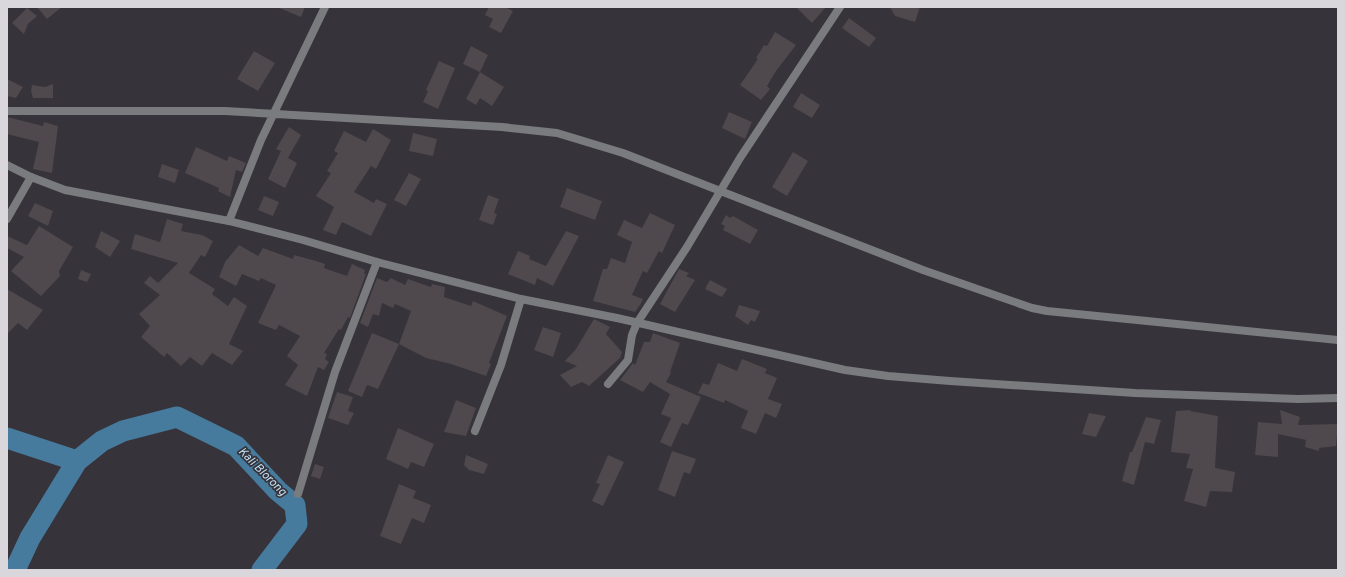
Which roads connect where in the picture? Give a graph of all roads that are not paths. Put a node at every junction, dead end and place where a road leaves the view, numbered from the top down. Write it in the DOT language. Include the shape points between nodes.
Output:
graph roads {
  1 [pos="325,7"];
  2 [pos="840,7"];
  3 [pos="7,111"];
  4 [pos="274,113"];
  5 [pos="7,165"];
  6 [pos="31,177"];
  7 [pos="720,191"];
  8 [pos="7,219"];
  9 [pos="229,221"];
  10 [pos="377,262"];
  11 [pos="521,299"];
  12 [pos="637,323"];
  13 [pos="1338,340"];
  14 [pos="608,384"];
  15 [pos="1338,398"];
  16 [pos="475,431"];
  17 [pos="298,494"];
  1 -- 4 [label="street"];
  2 -- 7 [label="street"];
  3 -- 4 [label="street"];
  4 -- 7 [label="street" via="509,127 557,133 622,153"];
  4 -- 9 [label="street"];
  5 -- 6 [label="street"];
  6 -- 8 [label="street"];
  6 -- 9 [label="street" via="90,195"];
  7 -- 12 [label="street"];
  7 -- 13 [label="street" via="923,270 1032,308"];
  9 -- 10 [label="street"];
  10 -- 11 [label="street"];
  10 -- 17 [label="street" via="334,372"];
  11 -- 12 [label="street"];
  11 -- 16 [label="street" via="500,366"];
  12 -- 14 [label="street" via="632,335 628,360"];
  12 -- 15 [label="street" via="808,362 888,376 1135,393"];
}
